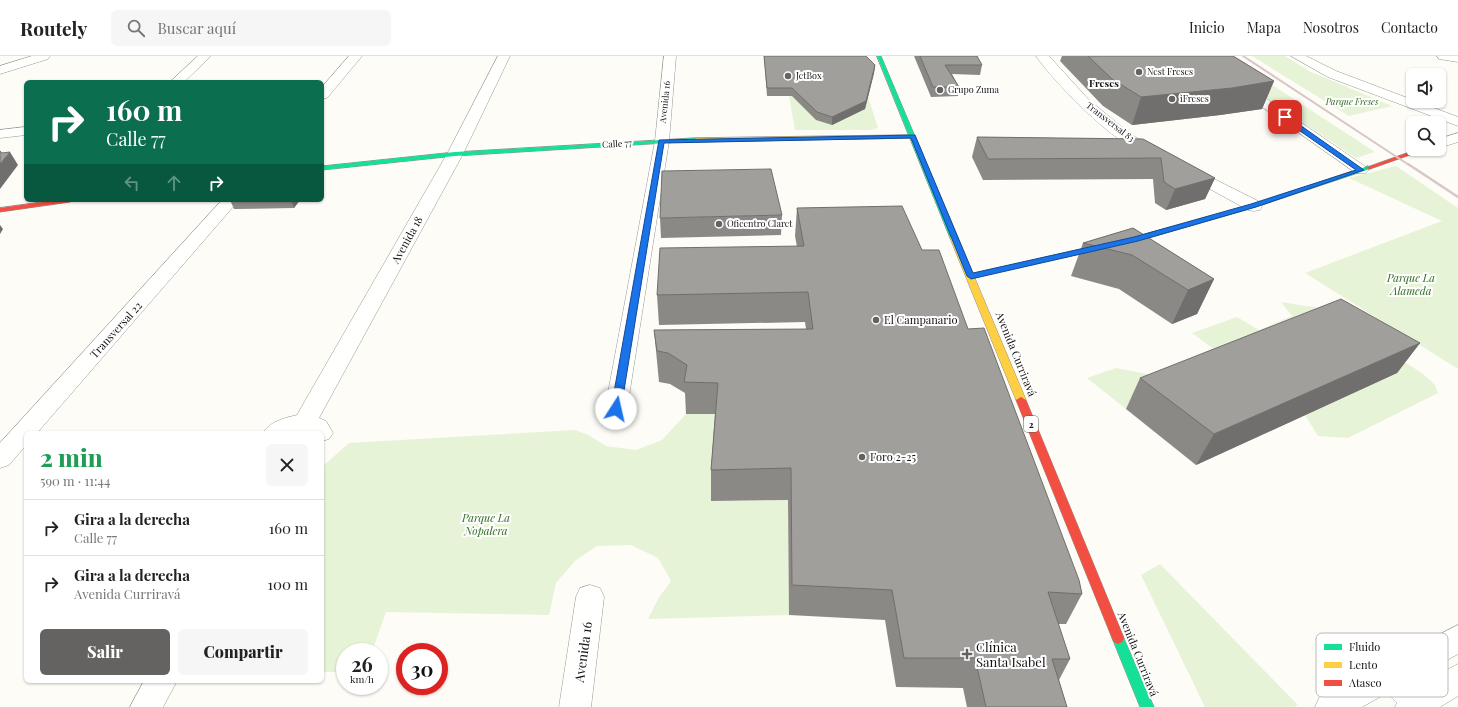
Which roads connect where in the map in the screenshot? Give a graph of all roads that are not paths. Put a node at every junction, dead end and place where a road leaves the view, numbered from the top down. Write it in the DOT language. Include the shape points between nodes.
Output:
graph roads {
  1 [pos="44,56"];
  2 [pos="206,56"];
  3 [pos="356,56"];
  4 [pos="504,56"];
  5 [pos="670,56"];
  6 [pos="879,56"];
  7 [pos="1042,56"];
  8 [pos="1196,56"];
  9 [pos="1297,56"];
  10 [pos="1442,56"];
  11 [pos="1458,58"];
  12 [pos="0,70"];
  13 [pos="178,80"];
  14 [pos="324,93"];
  15 [pos="1458,122"];
  16 [pos="24,131"];
  17 [pos="0,134"];
  18 [pos="913,136"];
  19 [pos="1458,137"];
  20 [pos="662,141"];
  21 [pos="1446,141"];
  22 [pos="455,154"];
  23 [pos="1406,155"];
  24 [pos="1163,157"];
  25 [pos="1177,165"];
  26 [pos="324,168"];
  27 [pos="1360,170"];
  28 [pos="56,202"];
  29 [pos="229,202"];
  30 [pos="1254,206"];
  31 [pos="0,210"];
  32 [pos="971,276"];
  33 [pos="616,409"];
  34 [pos="313,428"];
  35 [pos="25,431"];
  36 [pos="278,431"];
  37 [pos="24,432"];
  38 [pos="0,459"];
  39 [pos="590,597"];
  40 [pos="1458,639"];
  41 [pos="1448,644"];
  42 [pos="1458,679"];
  43 [pos="160,683"];
  44 [pos="1448,685"];
  45 [pos="1349,697"];
  46 [pos="1408,697"];
  47 [pos="1428,697"];
  48 [pos="1415,705"];
  49 [pos="146,707"];
  50 [pos="575,707"];
  51 [pos="1147,707"];
  52 [pos="1331,707"];
  1 -- 12 [label="street"];
  2 -- 13 [label="street"];
  3 -- 14 [label="street"];
  4 -- 22 [label="street, Avenida 18"];
  5 -- 20 [label="street, Avenida 16"];
  6 -- 18 [label="main road, Avenida Curriravá / 2"];
  7 -- 24 [label="street, Transversal 83" via="1084,103 1128,138"];
  8 -- 27 [label="street"];
  9 -- 15 [label="street" via="1332,74"];
  10 -- 11 [label="street"];
  16 -- 17 [label="street"];
  18 -- 20 [label="main road, Calle 77"];
  18 -- 32 [label="main road, Avenida Curriravá / 2"];
  19 -- 21 [label="street"];
  20 -- 22 [label="main road, Calle 77"];
  20 -- 33 [label="street, Avenida 16"];
  22 -- 26 [label="main road, Calle 77"];
  22 -- 34 [label="street, Avenida 18"];
  23 -- 27 [label="main road"];
  25 -- 30 [label="street"];
  27 -- 30 [label="main road"];
  28 -- 31 [label="main road"];
  29 -- 35 [label="street, Transversal 22"];
  30 -- 32 [label="main road" via="1135,239"];
  32 -- 51 [label="main road, Avenida Curriravá / 2"];
  34 -- 36 [label="street, Avenida 18" via="289,425"];
  37 -- 38 [label="street, Transversal 22"];
  39 -- 50 [label="street, Avenida 16"];
  40 -- 41 [label="street"];
  42 -- 44 [label="street"];
  43 -- 49 [label="street"];
  45 -- 52 [label="street"];
  46 -- 48 [label="street"];
  47 -- 48 [label="street"];
}
